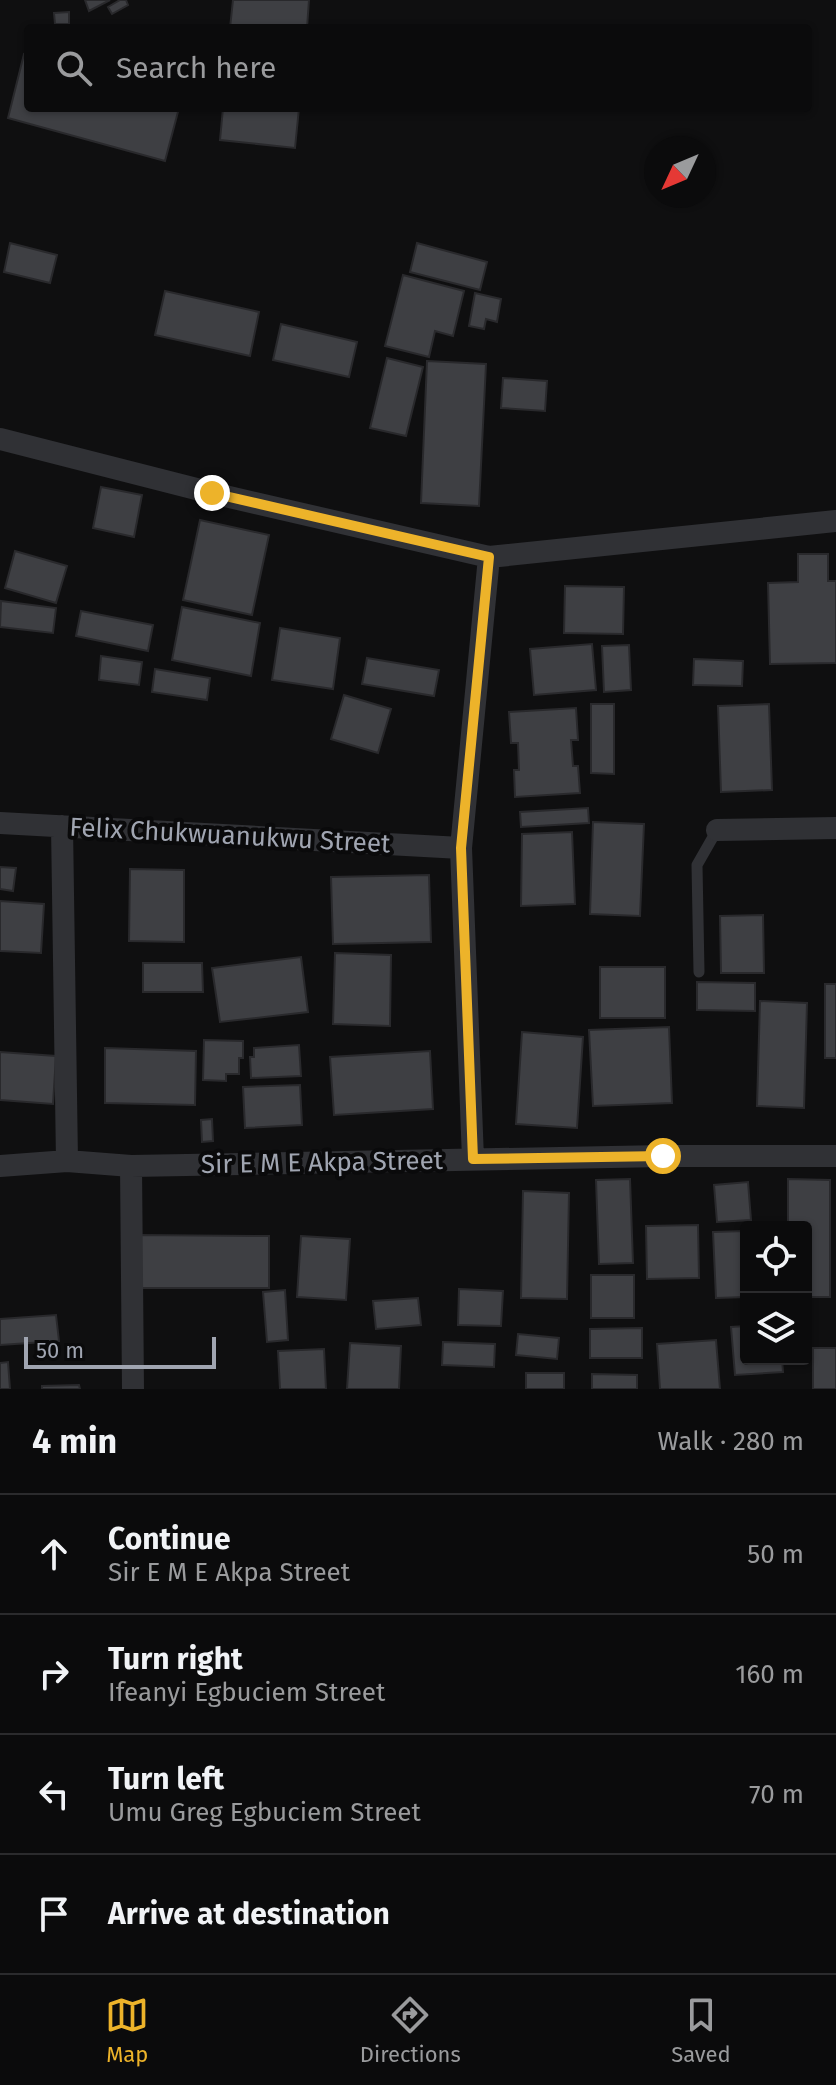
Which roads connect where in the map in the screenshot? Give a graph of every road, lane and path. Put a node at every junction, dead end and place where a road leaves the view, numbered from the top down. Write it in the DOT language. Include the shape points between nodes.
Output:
graph roads {
  1 [pos="0,439"];
  2 [pos="836,521"];
  3 [pos="489,557"];
  4 [pos="0,823"];
  5 [pos="62,826"];
  6 [pos="836,828"];
  7 [pos="717,830"];
  8 [pos="461,848"];
  9 [pos="699,972"];
  10 [pos="836,1156"];
  11 [pos="473,1159"];
  12 [pos="67,1161"];
  13 [pos="0,1166"];
  14 [pos="131,1166"];
  15 [pos="133,1389"];
  1 -- 3 [label="street"];
  2 -- 3 [label="street"];
  3 -- 8 [label="street"];
  4 -- 5 [label="street, Felix Chukwuanukwu Street"];
  5 -- 8 [label="street, Felix Chukwuanukwu Street"];
  5 -- 12 [label="street"];
  6 -- 7 [label="street"];
  7 -- 9 [label="lane" via="697,865"];
  8 -- 11 [label="street"];
  10 -- 11 [label="street, Sir E M E Akpa Street"];
  11 -- 14 [label="street, Sir E M E Akpa Street"];
  12 -- 13 [label="street, Sir E M E Akpa Street"];
  12 -- 14 [label="street, Sir E M E Akpa Street"];
  14 -- 15 [label="street"];
}
